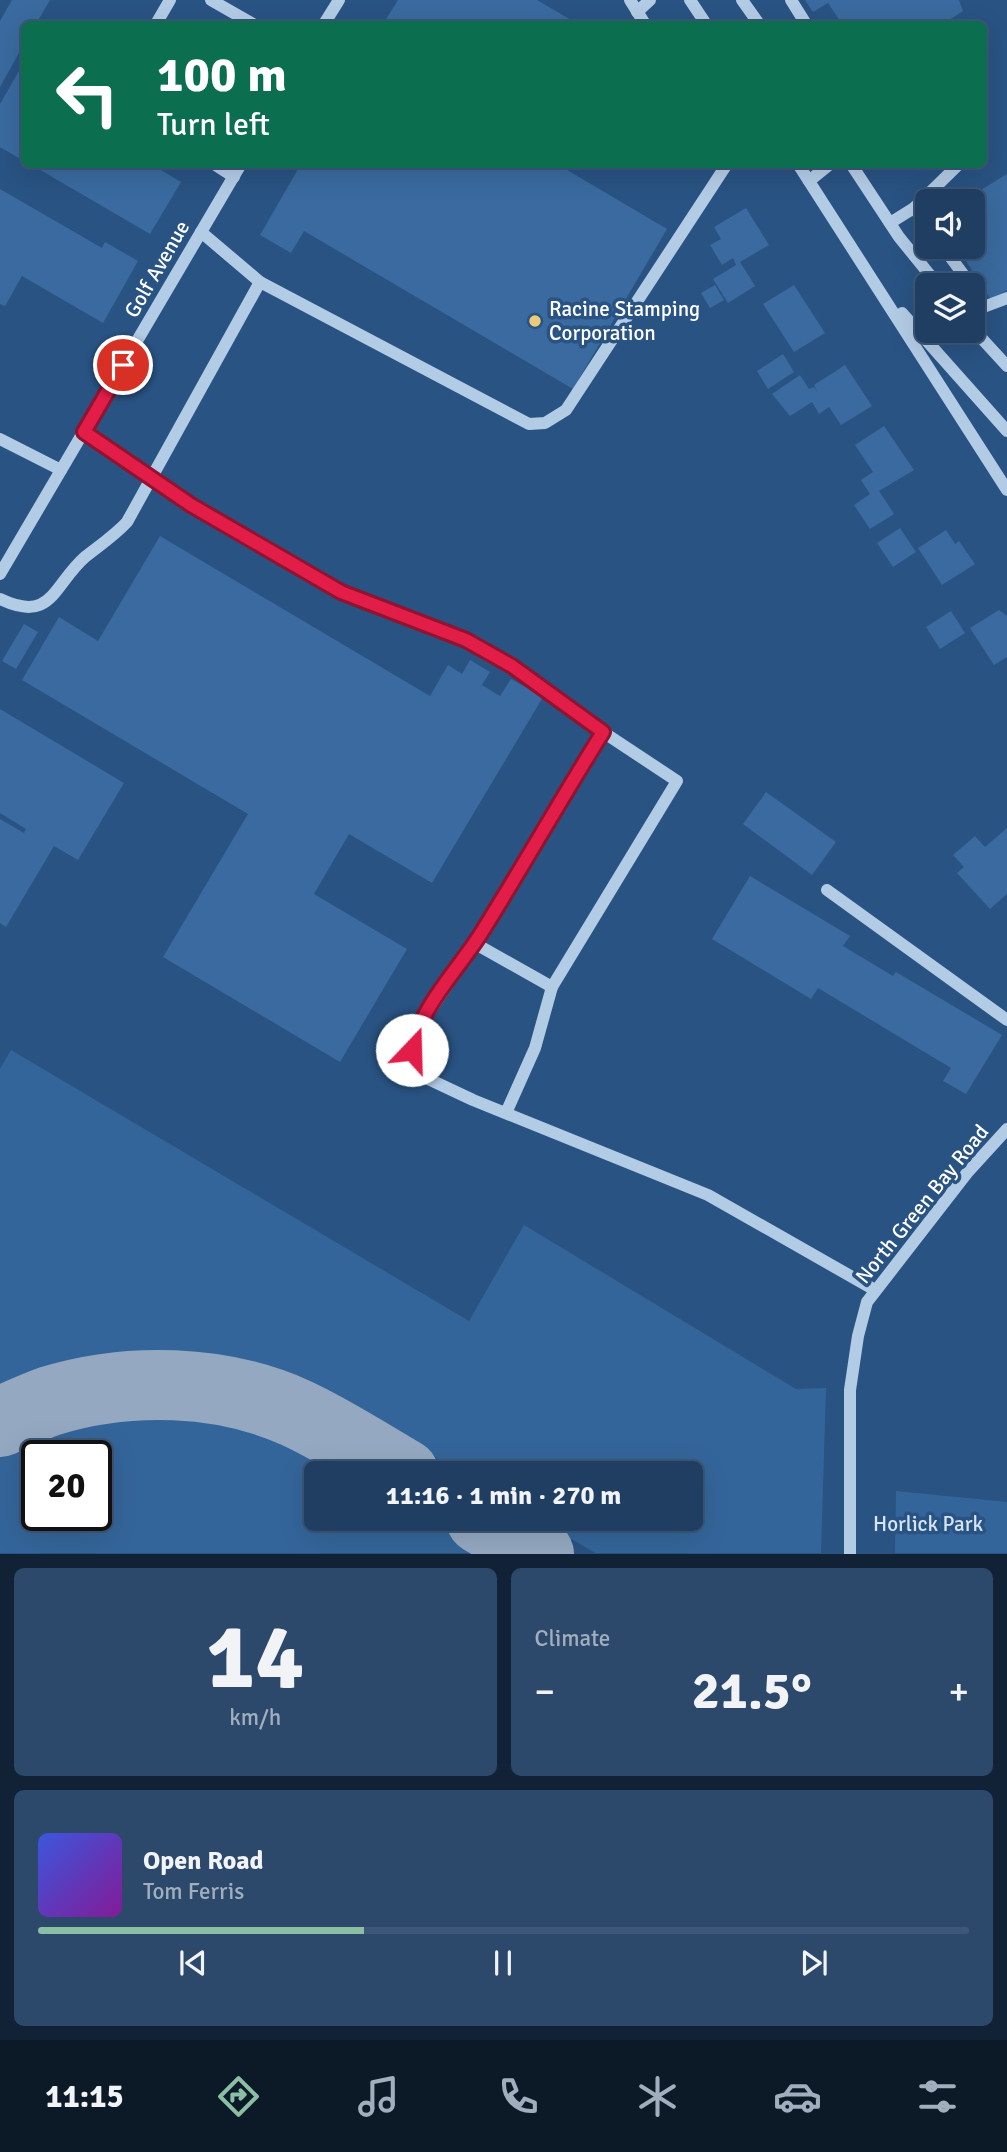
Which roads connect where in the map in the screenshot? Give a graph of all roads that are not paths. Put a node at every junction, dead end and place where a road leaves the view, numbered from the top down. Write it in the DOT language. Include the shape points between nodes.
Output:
graph roads {
  1 [pos="170,0"];
  2 [pos="211,0"];
  3 [pos="339,0"];
  4 [pos="629,0"];
  5 [pos="650,0"];
  6 [pos="690,0"];
  7 [pos="742,0"];
  8 [pos="791,0"];
  9 [pos="637,12"];
  10 [pos="158,21"];
  11 [pos="248,21"];
  12 [pos="326,21"];
  13 [pos="643,21"];
  14 [pos="704,21"];
  15 [pos="757,21"];
  16 [pos="804,21"];
  17 [pos="220,168"];
  18 [pos="240,168"];
  19 [pos="724,168"];
  20 [pos="801,168"];
  21 [pos="825,168"];
  22 [pos="854,168"];
  23 [pos="955,168"];
  24 [pos="234,177"];
  25 [pos="809,181"];
  26 [pos="934,189"];
  27 [pos="915,208"];
  28 [pos="890,223"];
  29 [pos="201,232"];
  30 [pos="929,273"];
  31 [pos="874,281"];
  32 [pos="260,282"];
  33 [pos="1007,298"];
  34 [pos="986,306"];
  35 [pos="985,342"];
  36 [pos="1007,366"];
  37 [pos="1007,431"];
  38 [pos="84,432"];
  39 [pos="0,439"];
  40 [pos="61,470"];
  41 [pos="152,480"];
  42 [pos="1007,490"];
  43 [pos="0,574"];
  44 [pos="0,599"];
  45 [pos="603,732"];
  46 [pos="827,890"];
  47 [pos="474,943"];
  48 [pos="552,987"];
  49 [pos="1007,1020"];
  50 [pos="506,1113"];
  51 [pos="1007,1129"];
  52 [pos="875,1290"];
  53 [pos="850,1553"];
  1 -- 10 [label="street"];
  2 -- 11 [label="street"];
  3 -- 12 [label="street"];
  4 -- 9 [label="street"];
  5 -- 9 [label="street"];
  6 -- 14 [label="street"];
  7 -- 15 [label="street"];
  8 -- 16 [label="street"];
  9 -- 13 [label="street"];
  17 -- 24 [label="street"];
  18 -- 24 [label="street, Golf Avenue"];
  19 -- 32 [label="street" via="566,410 545,423 529,424"];
  20 -- 25 [label="street"];
  21 -- 25 [label="street"];
  22 -- 28 [label="street"];
  23 -- 26 [label="street"];
  24 -- 29 [label="street, Golf Avenue"];
  25 -- 31 [label="street"];
  27 -- 28 [label="street"];
  28 -- 30 [label="street"];
  29 -- 32 [label="street"];
  29 -- 38 [label="street, Golf Avenue"];
  31 -- 37 [label="street"];
  31 -- 42 [label="street"];
  32 -- 41 [label="street"];
  33 -- 34 [label="street"];
  35 -- 36 [label="street"];
  38 -- 40 [label="street, Golf Avenue"];
  38 -- 41 [label="street"];
  39 -- 40 [label="street"];
  40 -- 43 [label="street, Golf Avenue"];
  41 -- 44 [label="street" via="127,523 86,557 49,601 23,607"];
  41 -- 45 [label="street" via="341,592 466,640 512,666"];
  45 -- 47 [label="street"];
  45 -- 48 [label="street" via="677,781"];
  46 -- 49 [label="street"];
  47 -- 48 [label="street"];
  47 -- 50 [label="street" via="416,1032 412,1050 422,1076"];
  48 -- 50 [label="street" via="535,1048"];
  50 -- 52 [label="street" via="708,1195"];
  51 -- 52 [label="street, North Green Bay Road"];
  52 -- 53 [label="street, North Green Bay Road" via="858,1336 850,1390"];
}
